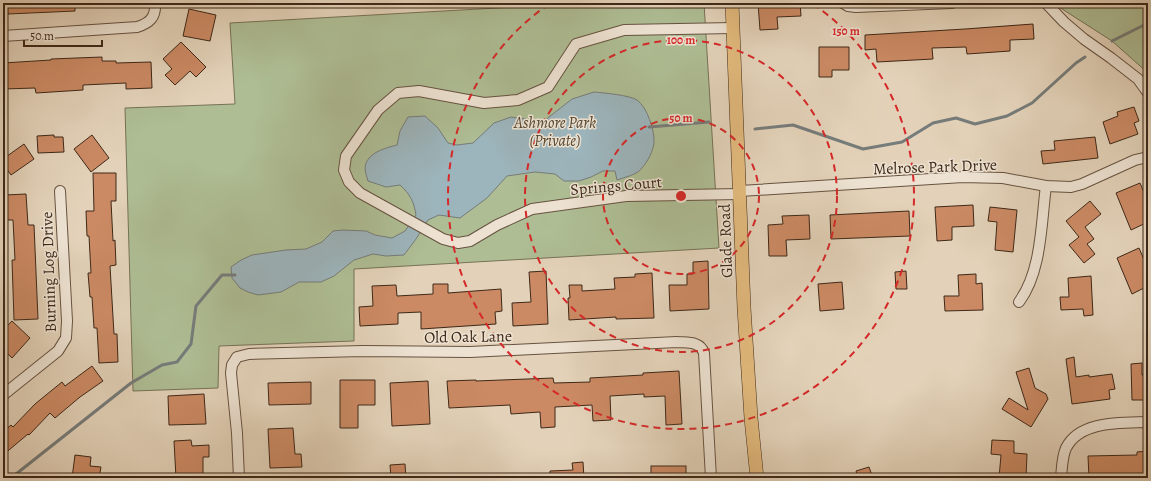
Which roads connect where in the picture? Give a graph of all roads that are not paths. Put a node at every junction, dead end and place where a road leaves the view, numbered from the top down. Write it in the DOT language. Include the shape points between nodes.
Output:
graph roads {
  1 [pos="732,3"];
  2 [pos="843,3"];
  3 [pos="952,3"];
  4 [pos="1046,3"];
  5 [pos="155,7"];
  6 [pos="733,28"];
  7 [pos="3,36"];
  8 [pos="1148,93"];
  9 [pos="1148,157"];
  10 [pos="1046,186"];
  11 [pos="60,191"];
  12 [pos="740,192"];
  13 [pos="1019,302"];
  14 [pos="3,395"];
  15 [pos="1148,422"];
  16 [pos="239,478"];
  17 [pos="711,478"];
  18 [pos="757,478"];
  19 [pos="1060,478"];
  1 -- 6 [label="main road, Glade Road"];
  2 -- 3 [label="street" via="856,7"];
  4 -- 8 [label="street" via="1084,39 1138,79"];
  5 -- 7 [label="street" via="150,21 138,27"];
  6 -- 12 [label="main road, Glade Road"];
  6 -- 12 [label="street, Springs Court" via="624,30 576,44 548,87 518,100 484,103 418,91 398,93 378,110 354,143 346,156 344,170 349,182 360,193 443,239 458,243 470,241 497,224 532,209 626,196"];
  9 -- 10 [label="street, Melrose Park Drive" via="1135,160 1082,184"];
  10 -- 12 [label="street, Melrose Park Drive" via="1003,178 963,177"];
  10 -- 13 [label="street" via="1038,255 1031,283"];
  11 -- 14 [label="street, Burning Log Drive" via="66,338 58,352"];
  12 -- 18 [label="main road, Glade Road" via="745,321"];
  15 -- 19 [label="street" via="1086,429 1073,438 1067,447 1062,459"];
  16 -- 17 [label="street, Old Oak Lane" via="231,373 237,357 250,354 363,351 470,352 677,342 696,343 702,347 704,353"];
}
